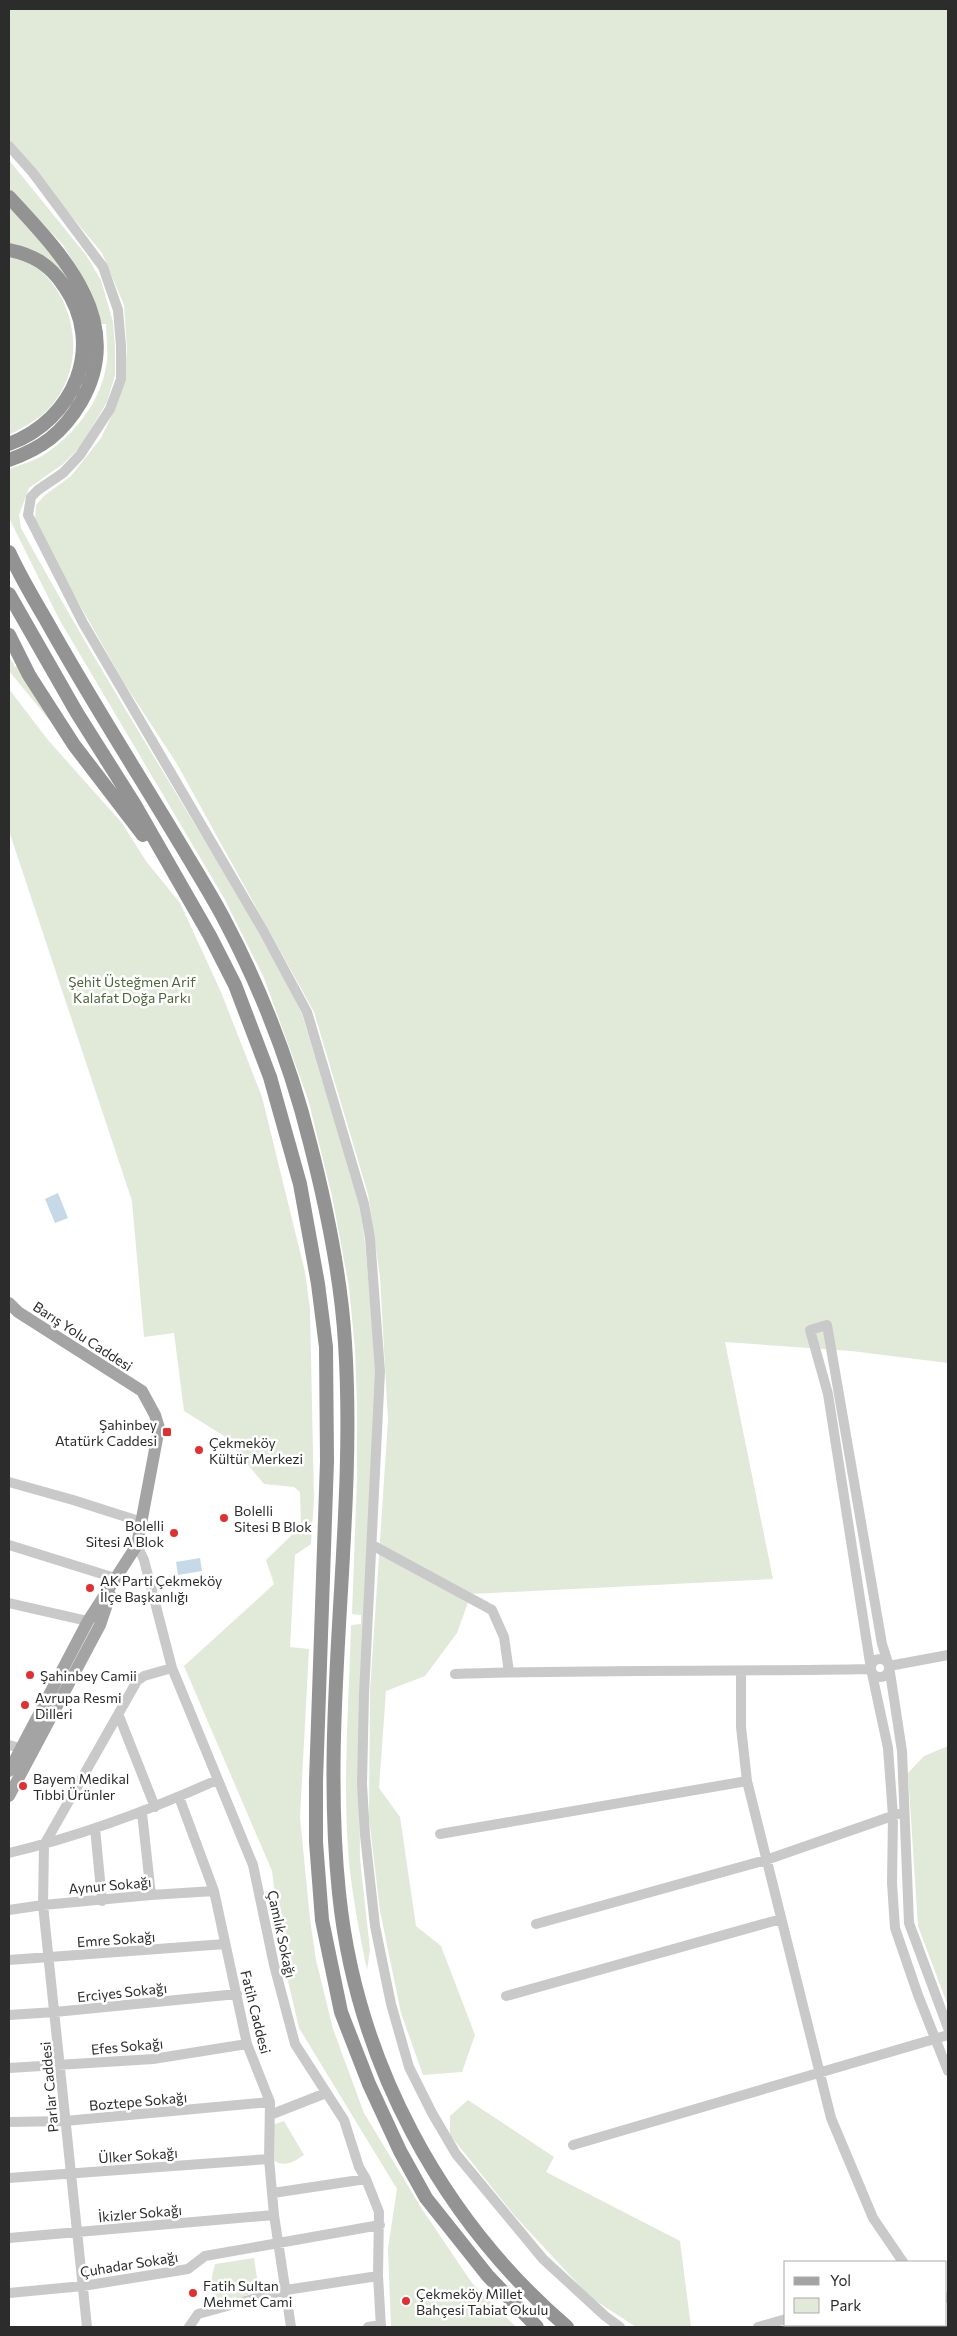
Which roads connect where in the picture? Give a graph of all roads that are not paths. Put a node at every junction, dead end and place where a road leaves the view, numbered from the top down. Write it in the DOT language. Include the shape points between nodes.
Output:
graph roads {
  1 [pos="9,146"];
  2 [pos="9,197"];
  3 [pos="9,250"];
  4 [pos="9,444"];
  5 [pos="9,460"];
  6 [pos="9,552"];
  7 [pos="9,594"];
  8 [pos="9,635"];
  9 [pos="180,886"];
  10 [pos="9,1303"];
  11 [pos="9,1482"];
  12 [pos="142,1522"];
  13 [pos="9,1545"];
  14 [pos="137,1545"];
  15 [pos="372,1545"];
  16 [pos="116,1578"];
  17 [pos="9,1603"];
  18 [pos="88,1621"];
  19 [pos="948,1655"];
  20 [pos="889,1666"];
  21 [pos="172,1668"];
  22 [pos="871,1669"];
  23 [pos="509,1672"];
  24 [pos="741,1672"];
  25 [pos="455,1674"];
  26 [pos="119,1716"];
  27 [pos="14,1747"];
  28 [pos="9,1770"];
  29 [pos="218,1780"];
  30 [pos="747,1781"];
  31 [pos="9,1796"];
  32 [pos="179,1797"];
  33 [pos="154,1807"];
  34 [pos="904,1812"];
  35 [pos="142,1813"];
  36 [pos="892,1816"];
  37 [pos="95,1828"];
  38 [pos="440,1834"];
  39 [pos="44,1845"];
  40 [pos="9,1853"];
  41 [pos="766,1860"];
  42 [pos="214,1892"];
  43 [pos="150,1894"];
  44 [pos="102,1901"];
  45 [pos="43,1905"];
  46 [pos="9,1910"];
  47 [pos="781,1919"];
  48 [pos="536,1924"];
  49 [pos="224,1944"];
  50 [pos="49,1958"];
  51 [pos="9,1960"];
  52 [pos="237,1994"];
  53 [pos="506,1996"];
  54 [pos="55,2012"];
  55 [pos="9,2015"];
  56 [pos="948,2028"];
  57 [pos="948,2035"];
  58 [pos="936,2040"];
  59 [pos="246,2044"];
  60 [pos="61,2066"];
  61 [pos="9,2068"];
  62 [pos="948,2071"];
  63 [pos="820,2074"];
  64 [pos="326,2093"];
  65 [pos="270,2102"];
  66 [pos="270,2115"];
  67 [pos="65,2121"];
  68 [pos="9,2122"];
  69 [pos="573,2145"];
  70 [pos="269,2159"];
  71 [pos="70,2173"];
  72 [pos="9,2178"];
  73 [pos="366,2179"];
  74 [pos="273,2193"];
  75 [pos="274,2214"];
  76 [pos="380,2225"];
  77 [pos="78,2233"];
  78 [pos="9,2238"];
  79 [pos="279,2242"];
  80 [pos="902,2261"];
  81 [pos="378,2276"];
  82 [pos="83,2286"];
  83 [pos="286,2290"];
  84 [pos="9,2293"];
  85 [pos="784,2320"];
  86 [pos="381,2326"];
  87 [pos="87,2327"];
  88 [pos="189,2327"];
  89 [pos="291,2327"];
  90 [pos="368,2327"];
  91 [pos="537,2327"];
  92 [pos="567,2327"];
  93 [pos="620,2327"];
  94 [pos="758,2327"];
  1 -- 15 [label="street" via="103,268 118,310 121,346 120,379 110,409 80,455 63,473 31,497 28,515 83,623 263,930 307,1012 364,1204 370,1238 380,1371"];
  2 -- 5 [label="highway" via="50,241 79,284 96,325 96,357 90,385 70,420 35,450"];
  3 -- 4 [label="highway" via="36,258 58,277 73,298 82,322 84,342 76,380 66,401 51,420"];
  6 -- 92 [label="highway" via="74,671 224,919 270,1021 294,1085 324,1203 345,1343 346,1470 335,1826 339,1894 347,1944 378,2060 433,2171 496,2256 546,2310"];
  7 -- 9 [label="highway"];
  8 -- 9 [label="highway" via="29,675 74,746"];
  9 -- 91 [label="highway" via="235,985 270,1077 300,1184 318,1284 326,1346 328,1397 316,1842 322,1920 341,2012 369,2084 426,2198 488,2276"];
  10 -- 12 [label="main road, Barış Yolu Caddesi" via="18,1312 142,1391 159,1428"];
  11 -- 12 [label="street"];
  12 -- 14 [label="main road"];
  13 -- 16 [label="street"];
  14 -- 16 [label="main road"];
  14 -- 21 [label="street, Çamlık Sokağı" via="144,1560"];
  15 -- 23 [label="street" via="492,1610 504,1637"];
  15 -- 93 [label="street" via="362,1784 365,1835 381,1960 409,2067 456,2154 543,2259"];
  16 -- 18 [label="main road"];
  16 -- 31 [label="main road" via="100,1625"];
  17 -- 18 [label="street"];
  18 -- 27 [label="main road"];
  19 -- 20 [label="street"];
  20 -- 22 [label="street" via="887,1673 880,1677 875,1676"];
  20 -- 22 [label="street" via="882,1644 827,1325 810,1330 828,1394"];
  20 -- 34 [label="street" via="902,1751"];
  21 -- 26 [label="street" via="136,1681"];
  21 -- 29 [label="street, Çamlık Sokağı"];
  22 -- 24 [label="street"];
  22 -- 36 [label="street" via="888,1748"];
  23 -- 24 [label="street"];
  23 -- 25 [label="street"];
  24 -- 30 [label="street" via="740,1727"];
  26 -- 33 [label="street"];
  26 -- 39 [label="street"];
  27 -- 28 [label="main road"];
  29 -- 32 [label="street"];
  29 -- 64 [label="street, Çamlık Sokağı" via="253,1865 295,2044"];
  30 -- 38 [label="street"];
  30 -- 41 [label="street"];
  32 -- 33 [label="street"];
  32 -- 42 [label="street, Fatih Caddesi"];
  33 -- 35 [label="street"];
  34 -- 36 [label="street"];
  34 -- 56 [label="street" via="909,1923"];
  35 -- 37 [label="street"];
  35 -- 43 [label="street"];
  36 -- 41 [label="street"];
  36 -- 58 [label="street" via="895,1928"];
  37 -- 39 [label="street"];
  37 -- 44 [label="street"];
  39 -- 40 [label="street"];
  39 -- 45 [label="street, Parlar Caddesi"];
  41 -- 47 [label="street"];
  41 -- 48 [label="street"];
  42 -- 43 [label="street, Aynur Sokağı"];
  42 -- 49 [label="street, Fatih Caddesi"];
  43 -- 44 [label="street, Aynur Sokağı"];
  44 -- 45 [label="street, Aynur Sokağı"];
  45 -- 46 [label="street, Aynur Sokağı"];
  45 -- 50 [label="street, Parlar Caddesi"];
  47 -- 53 [label="street"];
  47 -- 63 [label="street"];
  49 -- 50 [label="street, Emre Sokağı"];
  49 -- 52 [label="street, Fatih Caddesi"];
  50 -- 51 [label="street, Emre Sokağı"];
  50 -- 54 [label="street, Parlar Caddesi"];
  52 -- 54 [label="street, Erciyes Sokağı"];
  52 -- 59 [label="street, Fatih Caddesi"];
  54 -- 55 [label="street, Erciyes Sokağı"];
  54 -- 60 [label="street, Parlar Caddesi"];
  57 -- 58 [label="street"];
  58 -- 62 [label="street"];
  58 -- 63 [label="street"];
  59 -- 60 [label="street, Efes Sokağı" via="153,2059"];
  59 -- 65 [label="street, Fatih Caddesi"];
  60 -- 61 [label="street, Efes Sokağı"];
  60 -- 67 [label="street, Parlar Caddesi"];
  63 -- 69 [label="street"];
  63 -- 80 [label="street" via="831,2118 872,2218"];
  64 -- 66 [label="street"];
  64 -- 73 [label="street, Çamlık Sokağı" via="344,2120"];
  65 -- 66 [label="street, Fatih Caddesi"];
  65 -- 67 [label="street, Boztepe Sokağı"];
  66 -- 70 [label="street, Fatih Caddesi"];
  67 -- 68 [label="street, Boztepe Sokağı"];
  67 -- 71 [label="street, Parlar Caddesi"];
  70 -- 71 [label="street, Ülker Sokağı"];
  70 -- 74 [label="street, Fatih Caddesi"];
  71 -- 72 [label="street, Ülker Sokağı"];
  71 -- 77 [label="street, Parlar Caddesi"];
  73 -- 74 [label="street"];
  73 -- 76 [label="street, Çamlık Sokağı" via="380,2212"];
  74 -- 75 [label="street, Fatih Caddesi"];
  75 -- 77 [label="street, İkizler Sokağı"];
  75 -- 79 [label="street, Fatih Caddesi"];
  76 -- 79 [label="street, Çuhadar Sokağı"];
  76 -- 81 [label="street, Çamlık Sokağı"];
  77 -- 78 [label="street, İkizler Sokağı"];
  77 -- 82 [label="street, Parlar Caddesi"];
  79 -- 82 [label="street, Çuhadar Sokağı" via="205,2256 188,2269"];
  79 -- 83 [label="street, Fatih Caddesi"];
  81 -- 83 [label="street"];
  81 -- 86 [label="street, Çamlık Sokağı"];
  82 -- 84 [label="street, Çuhadar Sokağı"];
  82 -- 87 [label="street, Parlar Caddesi"];
  83 -- 88 [label="street" via="198,2314"];
  83 -- 89 [label="street, Fatih Caddesi"];
  85 -- 94 [label="street"];
  86 -- 90 [label="street"];
}
